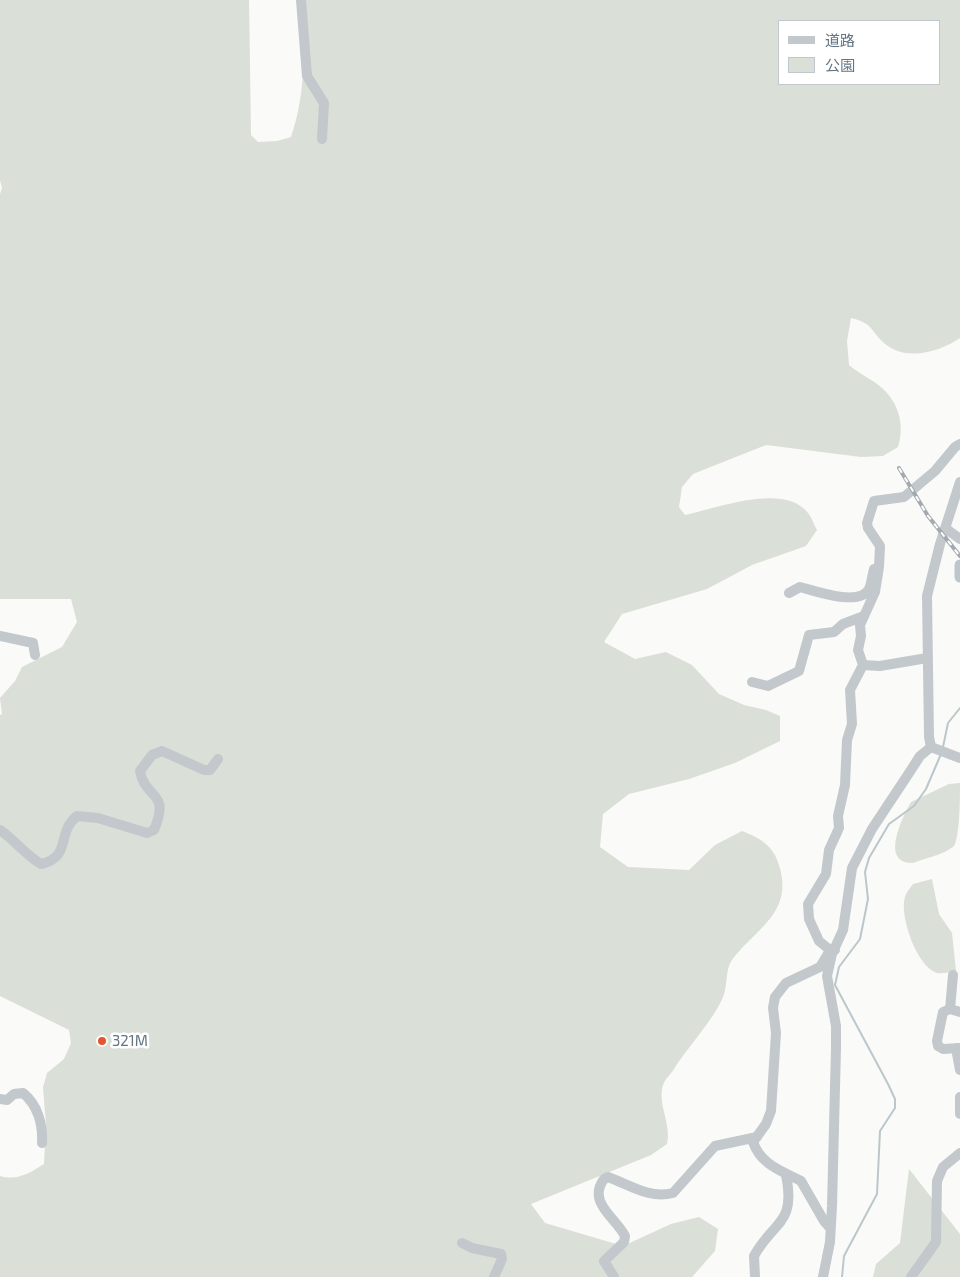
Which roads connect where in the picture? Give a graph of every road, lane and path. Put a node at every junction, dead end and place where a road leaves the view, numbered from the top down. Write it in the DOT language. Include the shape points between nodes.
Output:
graph roads {
  1 [pos="301,0"];
  2 [pos="322,139"];
  3 [pos="960,444"];
  4 [pos="960,482"];
  5 [pos="945,528"];
  6 [pos="960,539"];
  7 [pos="879,567"];
  8 [pos="789,593"];
  9 [pos="855,596"];
  10 [pos="865,614"];
  11 [pos="0,636"];
  12 [pos="35,655"];
  13 [pos="927,658"];
  14 [pos="863,665"];
  15 [pos="752,682"];
  16 [pos="938,749"];
  17 [pos="960,758"];
  18 [pos="218,759"];
  19 [pos="0,830"];
  20 [pos="833,952"];
  21 [pos="953,975"];
  22 [pos="955,1011"];
  23 [pos="958,1048"];
  24 [pos="960,1070"];
  25 [pos="960,1097"];
  26 [pos="0,1099"];
  27 [pos="960,1114"];
  28 [pos="757,1137"];
  29 [pos="42,1143"];
  30 [pos="960,1152"];
  31 [pos="786,1175"];
  32 [pos="830,1228"];
  33 [pos="462,1243"];
  34 [pos="494,1277"];
  35 [pos="614,1277"];
  36 [pos="755,1277"];
  37 [pos="823,1277"];
  38 [pos="912,1277"];
  1 -- 2 [label="street" via="307,76 324,103"];
  3 -- 7 [label="street" via="936,471 904,497 874,502 867,522 880,546"];
  4 -- 5 [label="street"];
  5 -- 6 [label="street"];
  5 -- 13 [label="street" via="927,596"];
  7 -- 9 [label="street" via="874,568 869,590"];
  7 -- 10 [label="street" via="875,592"];
  8 -- 9 [label="street" via="800,587 833,597"];
  9 -- 10 [label="street"];
  10 -- 14 [label="street" via="860,625 858,650"];
  10 -- 15 [label="street" via="842,624 834,632 810,635 799,671 768,686"];
  11 -- 12 [label="street" via="33,644"];
  13 -- 14 [label="street" via="880,666"];
  13 -- 16 [label="street" via="929,737"];
  14 -- 20 [label="street" via="850,690 852,724 847,740 845,785 838,816 840,828 830,850 826,874 808,904 819,941"];
  16 -- 17 [label="street"];
  16 -- 20 [label="street" via="920,756 854,860 843,930"];
  18 -- 19 [label="street" via="210,770 204,770 162,751 152,755 140,771 160,803 161,814 154,830 147,833 98,818 77,816 69,822 59,854 53,861 40,864"];
  20 -- 28 [label="street" via="828,952 820,967 786,983 775,997 773,1095 766,1124"];
  20 -- 32 [label="street" via="827,976 836,1026"];
  21 -- 22 [label="street"];
  22 -- 23 [label="street" via="943,1012 937,1041 943,1049"];
  23 -- 24 [label="street"];
  25 -- 27 [label="street"];
  26 -- 29 [label="street" via="24,1093 29,1098 36,1108"];
  28 -- 31 [label="street" via="753,1142 756,1150"];
  28 -- 35 [label="street" via="716,1146 673,1193 664,1195 604,1179 597,1194 599,1204 625,1236 624,1242 604,1261"];
  30 -- 38 [label="street" via="943,1167 936,1181 936,1242"];
  31 -- 32 [label="street" via="801,1180"];
  31 -- 36 [label="street" via="790,1205 754,1256"];
  32 -- 37 [label="street" via="828,1260"];
  33 -- 34 [label="street" via="501,1254"];
}
